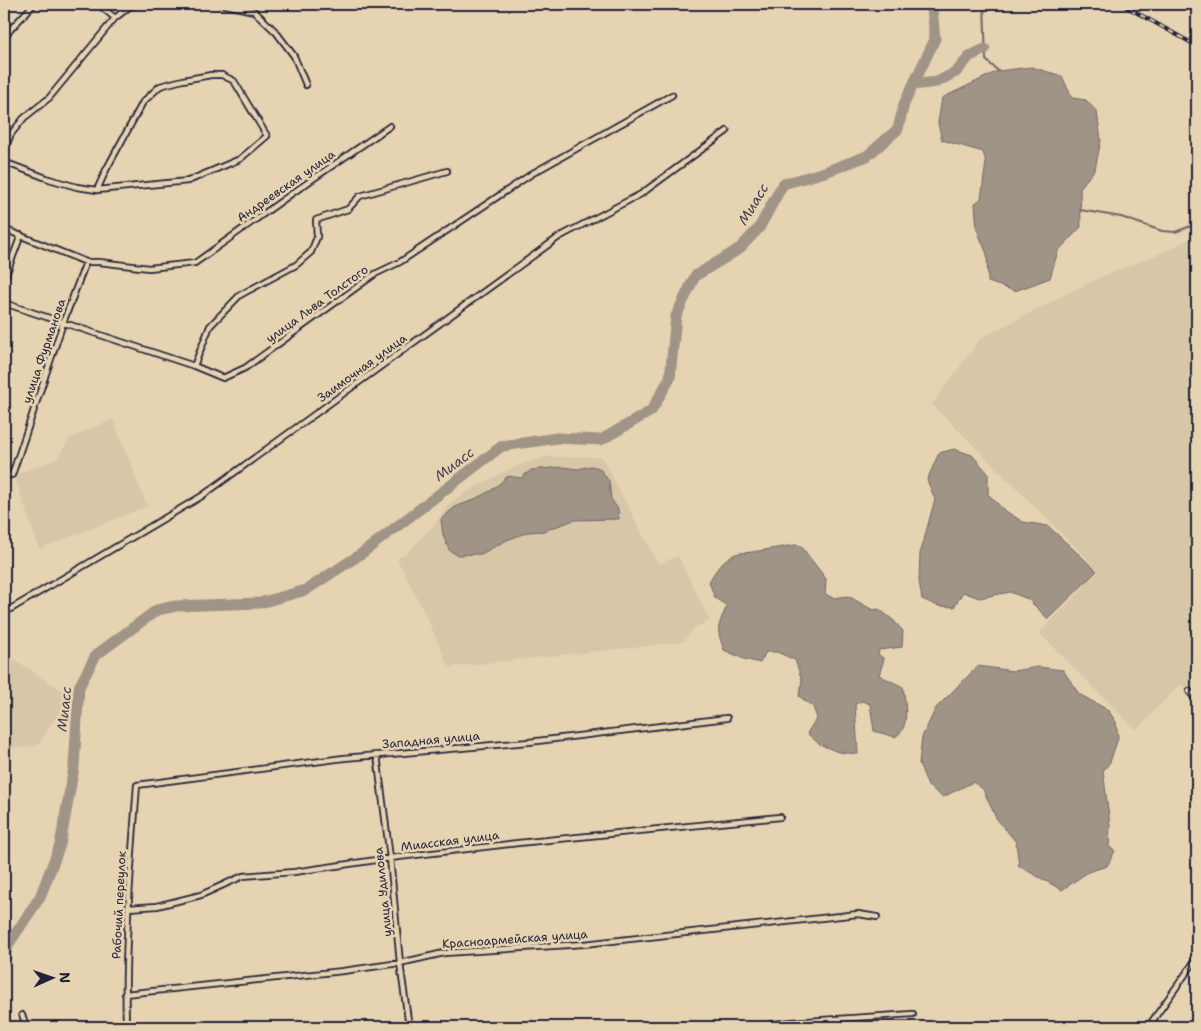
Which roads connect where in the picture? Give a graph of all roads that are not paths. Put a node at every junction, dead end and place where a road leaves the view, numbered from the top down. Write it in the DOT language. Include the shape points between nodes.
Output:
graph roads {
  1 [pos="34,4"];
  2 [pos="98,4"];
  3 [pos="136,4"];
  4 [pos="221,4"];
  5 [pos="115,18"];
  6 [pos="4,40"];
  7 [pos="306,85"];
  8 [pos="672,95"];
  9 [pos="390,126"];
  10 [pos="727,131"];
  11 [pos="4,151"];
  12 [pos="4,162"];
  13 [pos="447,172"];
  14 [pos="97,190"];
  15 [pos="4,229"];
  16 [pos="21,235"];
  17 [pos="86,262"];
  18 [pos="4,280"];
  19 [pos="4,303"];
  20 [pos="63,323"];
  21 [pos="194,366"];
  22 [pos="4,474"];
  23 [pos="4,614"];
  24 [pos="1189,690"];
  25 [pos="1197,701"];
  26 [pos="728,718"];
  27 [pos="377,755"];
  28 [pos="137,785"];
  29 [pos="780,817"];
  30 [pos="390,858"];
  31 [pos="128,908"];
  32 [pos="877,918"];
  33 [pos="1197,958"];
  34 [pos="400,963"];
  35 [pos="125,994"];
  36 [pos="913,1014"];
  37 [pos="22,1015"];
  38 [pos="27,1027"];
  39 [pos="126,1027"];
  40 [pos="409,1027"];
  41 [pos="748,1027"];
  42 [pos="1148,1027"];
  1 -- 6 [label="street"];
  2 -- 5 [label="street"];
  3 -- 5 [label="street"];
  4 -- 7 [label="street" via="254,11 294,56"];
  5 -- 11 [label="street" via="49,98 24,118 11,134"];
  8 -- 21 [label="street, улица Льва Толстого" via="533,173 400,262 375,274 245,368 223,378"];
  9 -- 17 [label="street, Андреевская улица" via="195,263 149,268"];
  10 -- 23 [label="street, Заимочная улица" via="641,194 559,237 202,496"];
  12 -- 14 [label="street" via="49,179"];
  13 -- 21 [label="street" via="360,196 348,209 316,220 317,238 311,252 296,265 240,295 210,326"];
  14 -- 14 [label="street" via="188,181 240,159 267,136 234,81 222,75 160,86 143,102"];
  15 -- 16 [label="street"];
  16 -- 17 [label="street"];
  16 -- 18 [label="street"];
  17 -- 20 [label="street, улица Фурманова"];
  19 -- 20 [label="street, улица Льва Толстого"];
  20 -- 21 [label="street, улица Льва Толстого"];
  20 -- 22 [label="street, улица Фурманова" via="12,475"];
  24 -- 25 [label="street"];
  26 -- 27 [label="street, Западная улица" via="529,742"];
  27 -- 28 [label="street, Западная улица"];
  27 -- 30 [label="street, улица Удилова"];
  28 -- 31 [label="street, Рабочий переулок"];
  29 -- 30 [label="street, Миасская улица"];
  30 -- 31 [label="street, Миасская улица" via="243,876 201,896 157,906"];
  30 -- 34 [label="street, улица Удилова"];
  31 -- 35 [label="street, Рабочий переулок"];
  32 -- 34 [label="street, Красноармейская улица" via="858,914 584,944 444,954"];
  33 -- 42 [label="street"];
  34 -- 35 [label="street, Красноармейская улица"];
  34 -- 40 [label="street, улица Удилова"];
  35 -- 39 [label="street, Рабочий переулок"];
  36 -- 41 [label="street"];
  37 -- 38 [label="street"];
}
